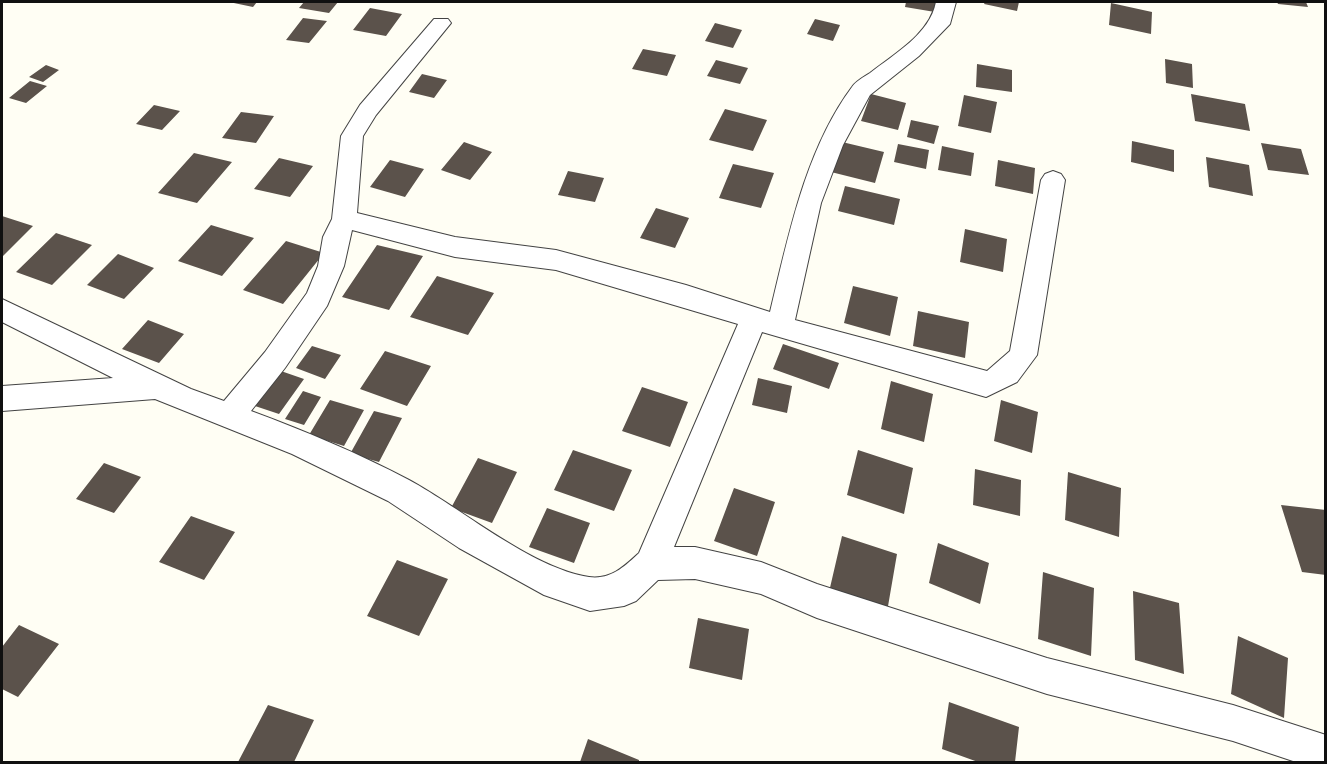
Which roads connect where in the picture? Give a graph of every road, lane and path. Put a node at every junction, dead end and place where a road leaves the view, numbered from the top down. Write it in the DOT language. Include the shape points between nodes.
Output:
graph roads {
  1 [pos="946,2"];
  2 [pos="441,23"];
  3 [pos="1053,180"];
  4 [pos="344,219"];
  5 [pos="2,310"];
  6 [pos="767,322"];
  7 [pos="157,387"];
  8 [pos="2,399"];
  9 [pos="230,415"];
  10 [pos="651,564"];
  11 [pos="1326,754"];
  1 -- 6 [label="street" via="943,20 912,51 861,90 831,145"];
  2 -- 4 [label="street" via="352,136"];
  3 -- 6 [label="street" via="1023,355 1000,380 986,385 964,380"];
  4 -- 6 [label="street" via="455,247 556,260"];
  4 -- 9 [label="street" via="318,298"];
  5 -- 7 [label="street"];
  6 -- 10 [label="street"];
  7 -- 8 [label="street"];
  7 -- 9 [label="street"];
  9 -- 10 [label="street" via="303,444 399,491 544,579 590,594 624,589"];
  10 -- 11 [label="street" via="695,563 760,578 817,601 1047,676 1233,723"];
}
